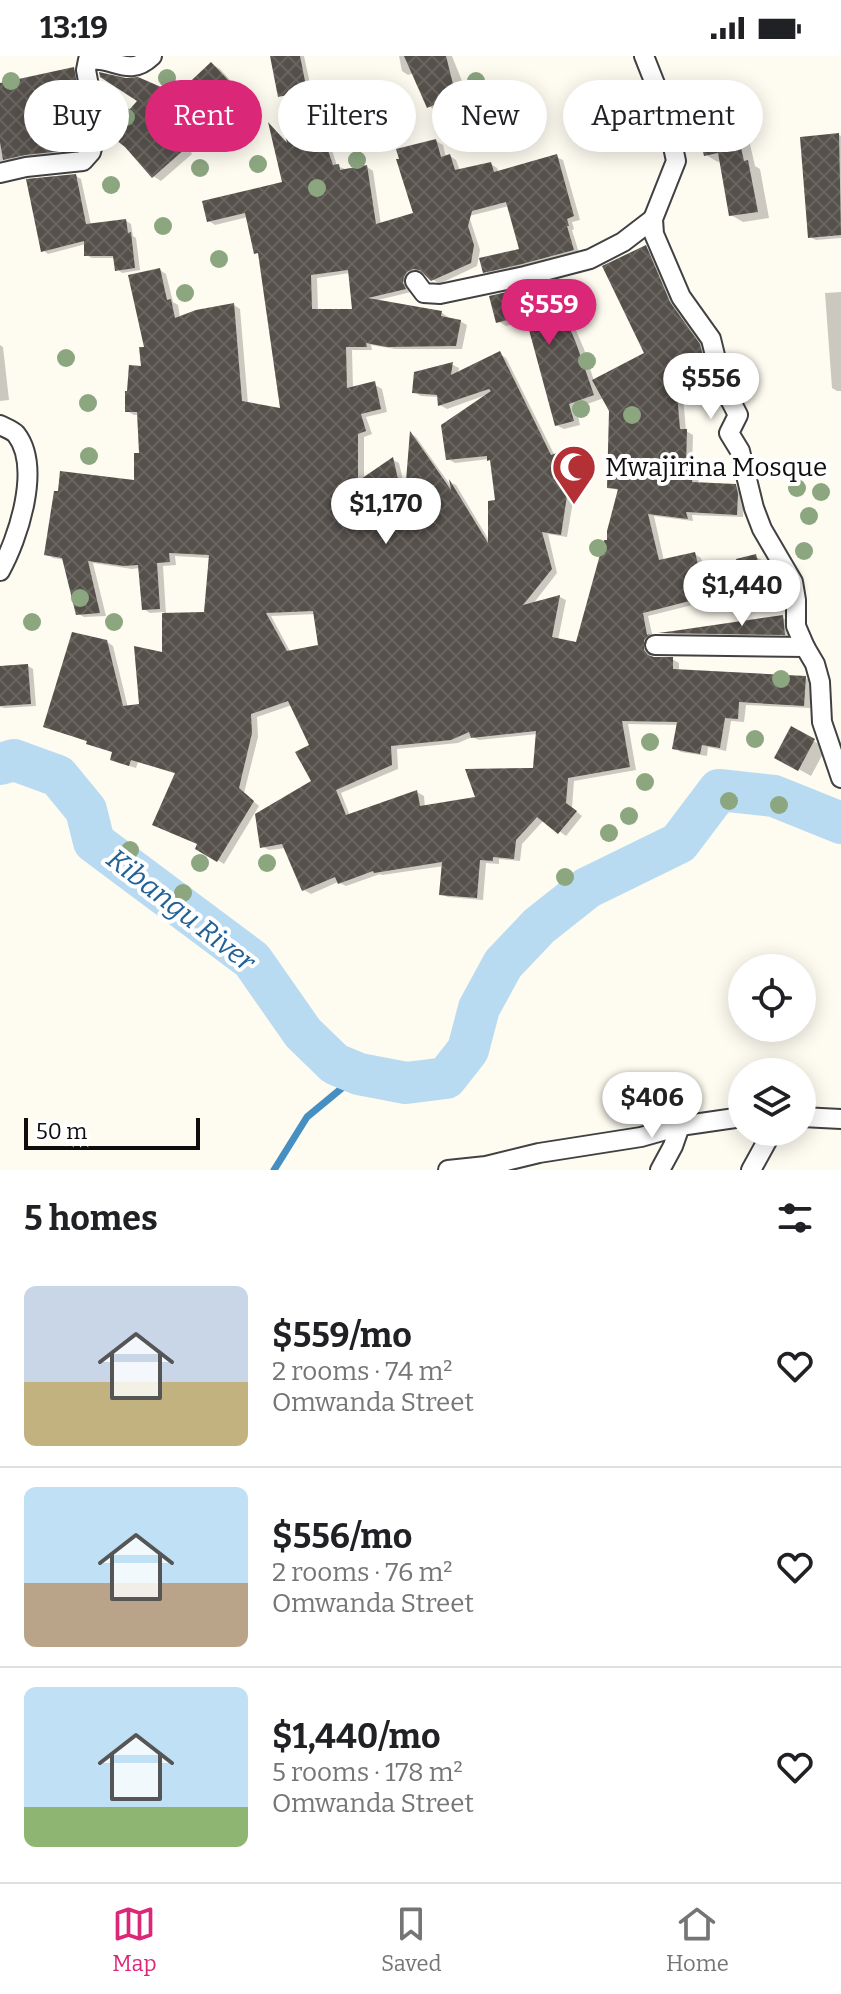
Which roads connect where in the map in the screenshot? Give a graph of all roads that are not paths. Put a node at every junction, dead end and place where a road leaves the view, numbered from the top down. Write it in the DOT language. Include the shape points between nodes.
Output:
graph roads {
  1 [pos="152,56"];
  2 [pos="644,56"];
  3 [pos="0,173"];
  4 [pos="653,219"];
  5 [pos="415,281"];
  6 [pos="0,425"];
  7 [pos="0,571"];
  8 [pos="655,645"];
  9 [pos="805,647"];
  10 [pos="841,778"];
  11 [pos="816,1118"];
  12 [pos="728,1119"];
  13 [pos="841,1119"];
  14 [pos="680,1126"];
  15 [pos="764,1146"];
  16 [pos="448,1170"];
  17 [pos="660,1170"];
  18 [pos="751,1170"];
  1 -- 3 [label="street" via="137,66 102,57 88,60 97,129 83,161"];
  2 -- 4 [label="street" via="665,109 676,161"];
  4 -- 5 [label="street" via="590,259 525,276 440,294 424,293"];
  4 -- 9 [label="street" via="660,250 681,297 711,339 722,384 738,415 729,433 740,451 762,529 793,582 796,626"];
  6 -- 7 [label="street" via="14,432 27,465 21,520"];
  8 -- 9 [label="street"];
  9 -- 10 [label="street" via="820,682 822,722"];
  11 -- 13 [label="street"];
  12 -- 14 [label="street"];
  14 -- 16 [label="street"];
  14 -- 17 [label="street"];
  15 -- 18 [label="street"];
}
